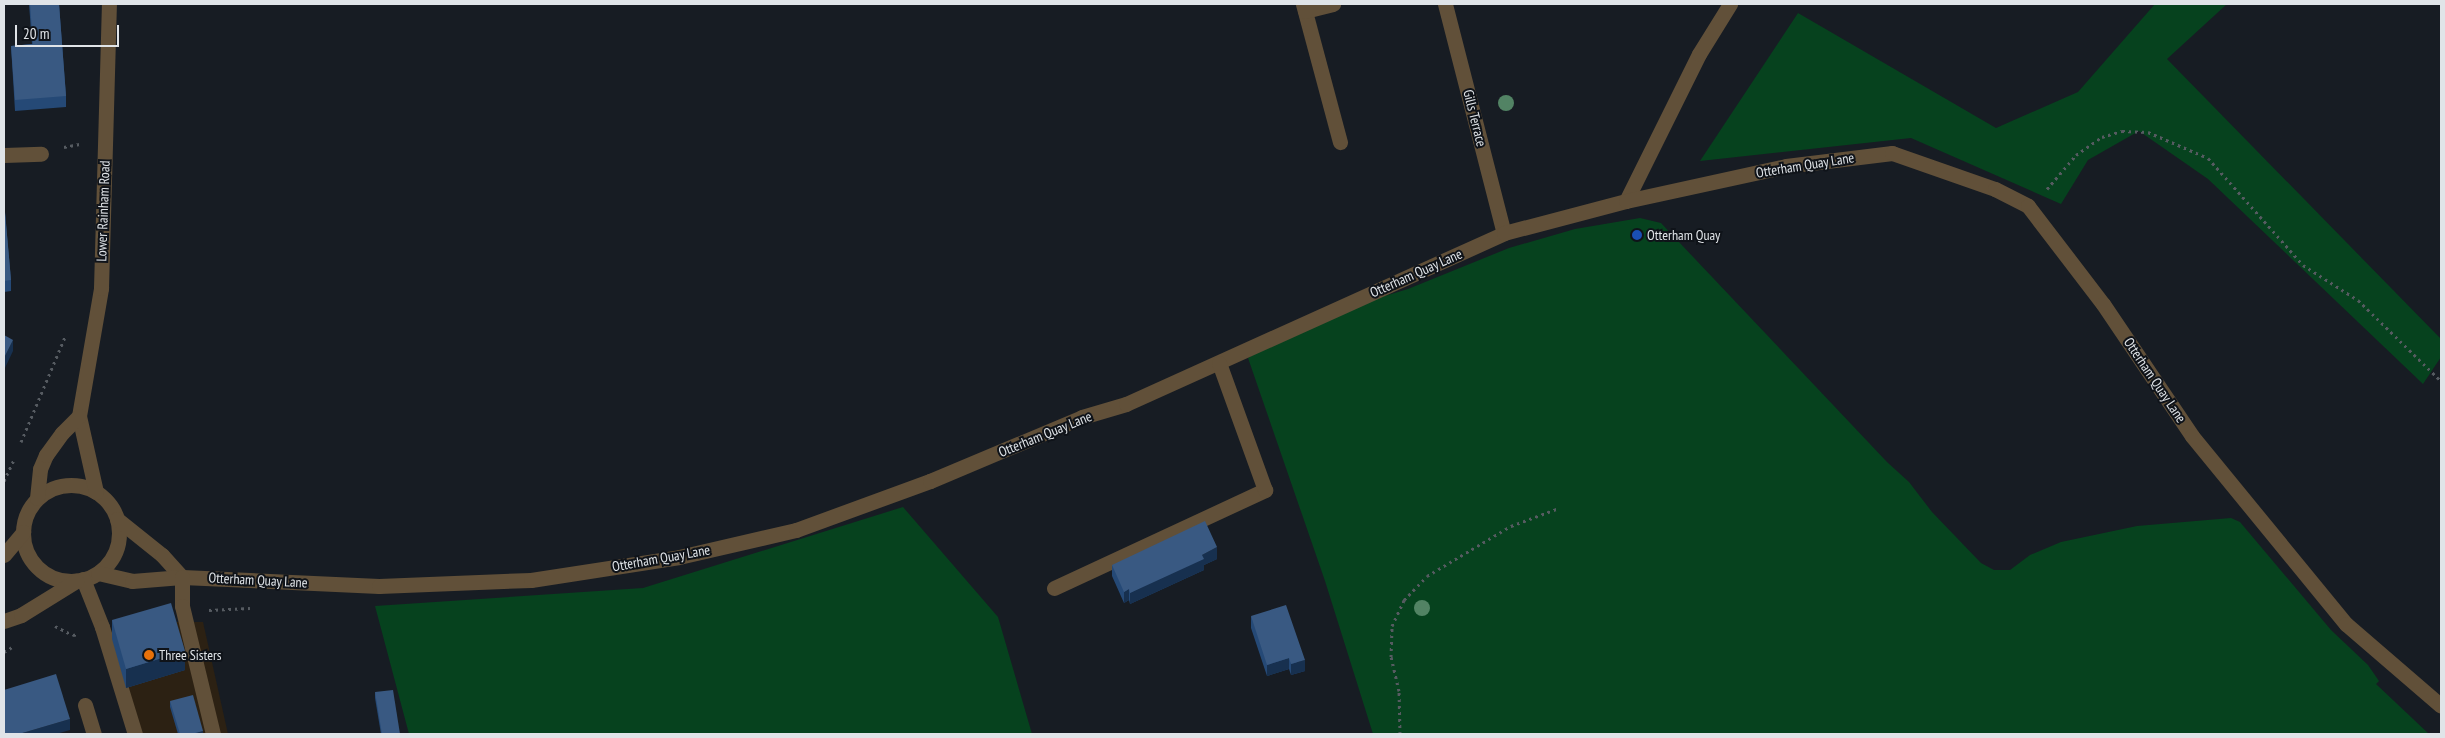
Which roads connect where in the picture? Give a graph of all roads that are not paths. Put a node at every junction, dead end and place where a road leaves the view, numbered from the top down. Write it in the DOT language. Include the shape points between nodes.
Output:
graph roads {
  1 [pos="109,4"];
  2 [pos="1333,4"];
  3 [pos="1445,4"];
  4 [pos="1730,4"];
  5 [pos="1304,8"];
  6 [pos="1340,142"];
  7 [pos="41,154"];
  8 [pos="4,156"];
  9 [pos="1626,201"];
  10 [pos="1504,233"];
  11 [pos="1219,363"];
  12 [pos="79,416"];
  13 [pos="96,492"];
  14 [pos="37,498"];
  15 [pos="117,519"];
  16 [pos="23,532"];
  17 [pos="4,555"];
  18 [pos="98,573"];
  19 [pos="182,577"];
  20 [pos="80,580"];
  21 [pos="1054,588"];
  22 [pos="4,621"];
  23 [pos="84,705"];
  24 [pos="2441,706"];
  25 [pos="94,734"];
  26 [pos="135,734"];
  27 [pos="213,734"];
  1 -- 12 [label="street, Lower Rainham Road" via="101,288"];
  2 -- 5 [label="street"];
  3 -- 10 [label="street, Gills Terrace"];
  4 -- 9 [label="street" via="1699,54"];
  5 -- 6 [label="street"];
  7 -- 8 [label="street"];
  9 -- 10 [label="street, Otterham Quay Lane"];
  9 -- 24 [label="street, Otterham Quay Lane" via="1786,166 1892,153 1995,189 2028,206 2104,304 2192,436 2340,617"];
  10 -- 11 [label="street, Otterham Quay Lane"];
  11 -- 19 [label="street, Otterham Quay Lane" via="1126,404 1082,417 930,481 796,530 679,557 531,580 379,586"];
  11 -- 21 [label="street" via="1264,490"];
  12 -- 13 [label="street, Lower Rainham Road"];
  12 -- 14 [label="street" via="62,432 46,455 40,469"];
  13 -- 14 [label="street" via="66,485"];
  13 -- 15 [label="street" via="109,504"];
  14 -- 16 [label="street" via="28,510"];
  15 -- 18 [label="street" via="119,535 116,549 109,563"];
  15 -- 19 [label="street" via="162,554"];
  16 -- 17 [label="street"];
  16 -- 20 [label="street" via="27,552 38,568 63,580"];
  18 -- 19 [label="street, Otterham Quay Lane" via="132,581"];
  18 -- 20 [label="street"];
  19 -- 27 [label="street" via="184,611"];
  20 -- 22 [label="street" via="21,615"];
  20 -- 26 [label="street" via="102,627"];
  23 -- 25 [label="street"];
}
